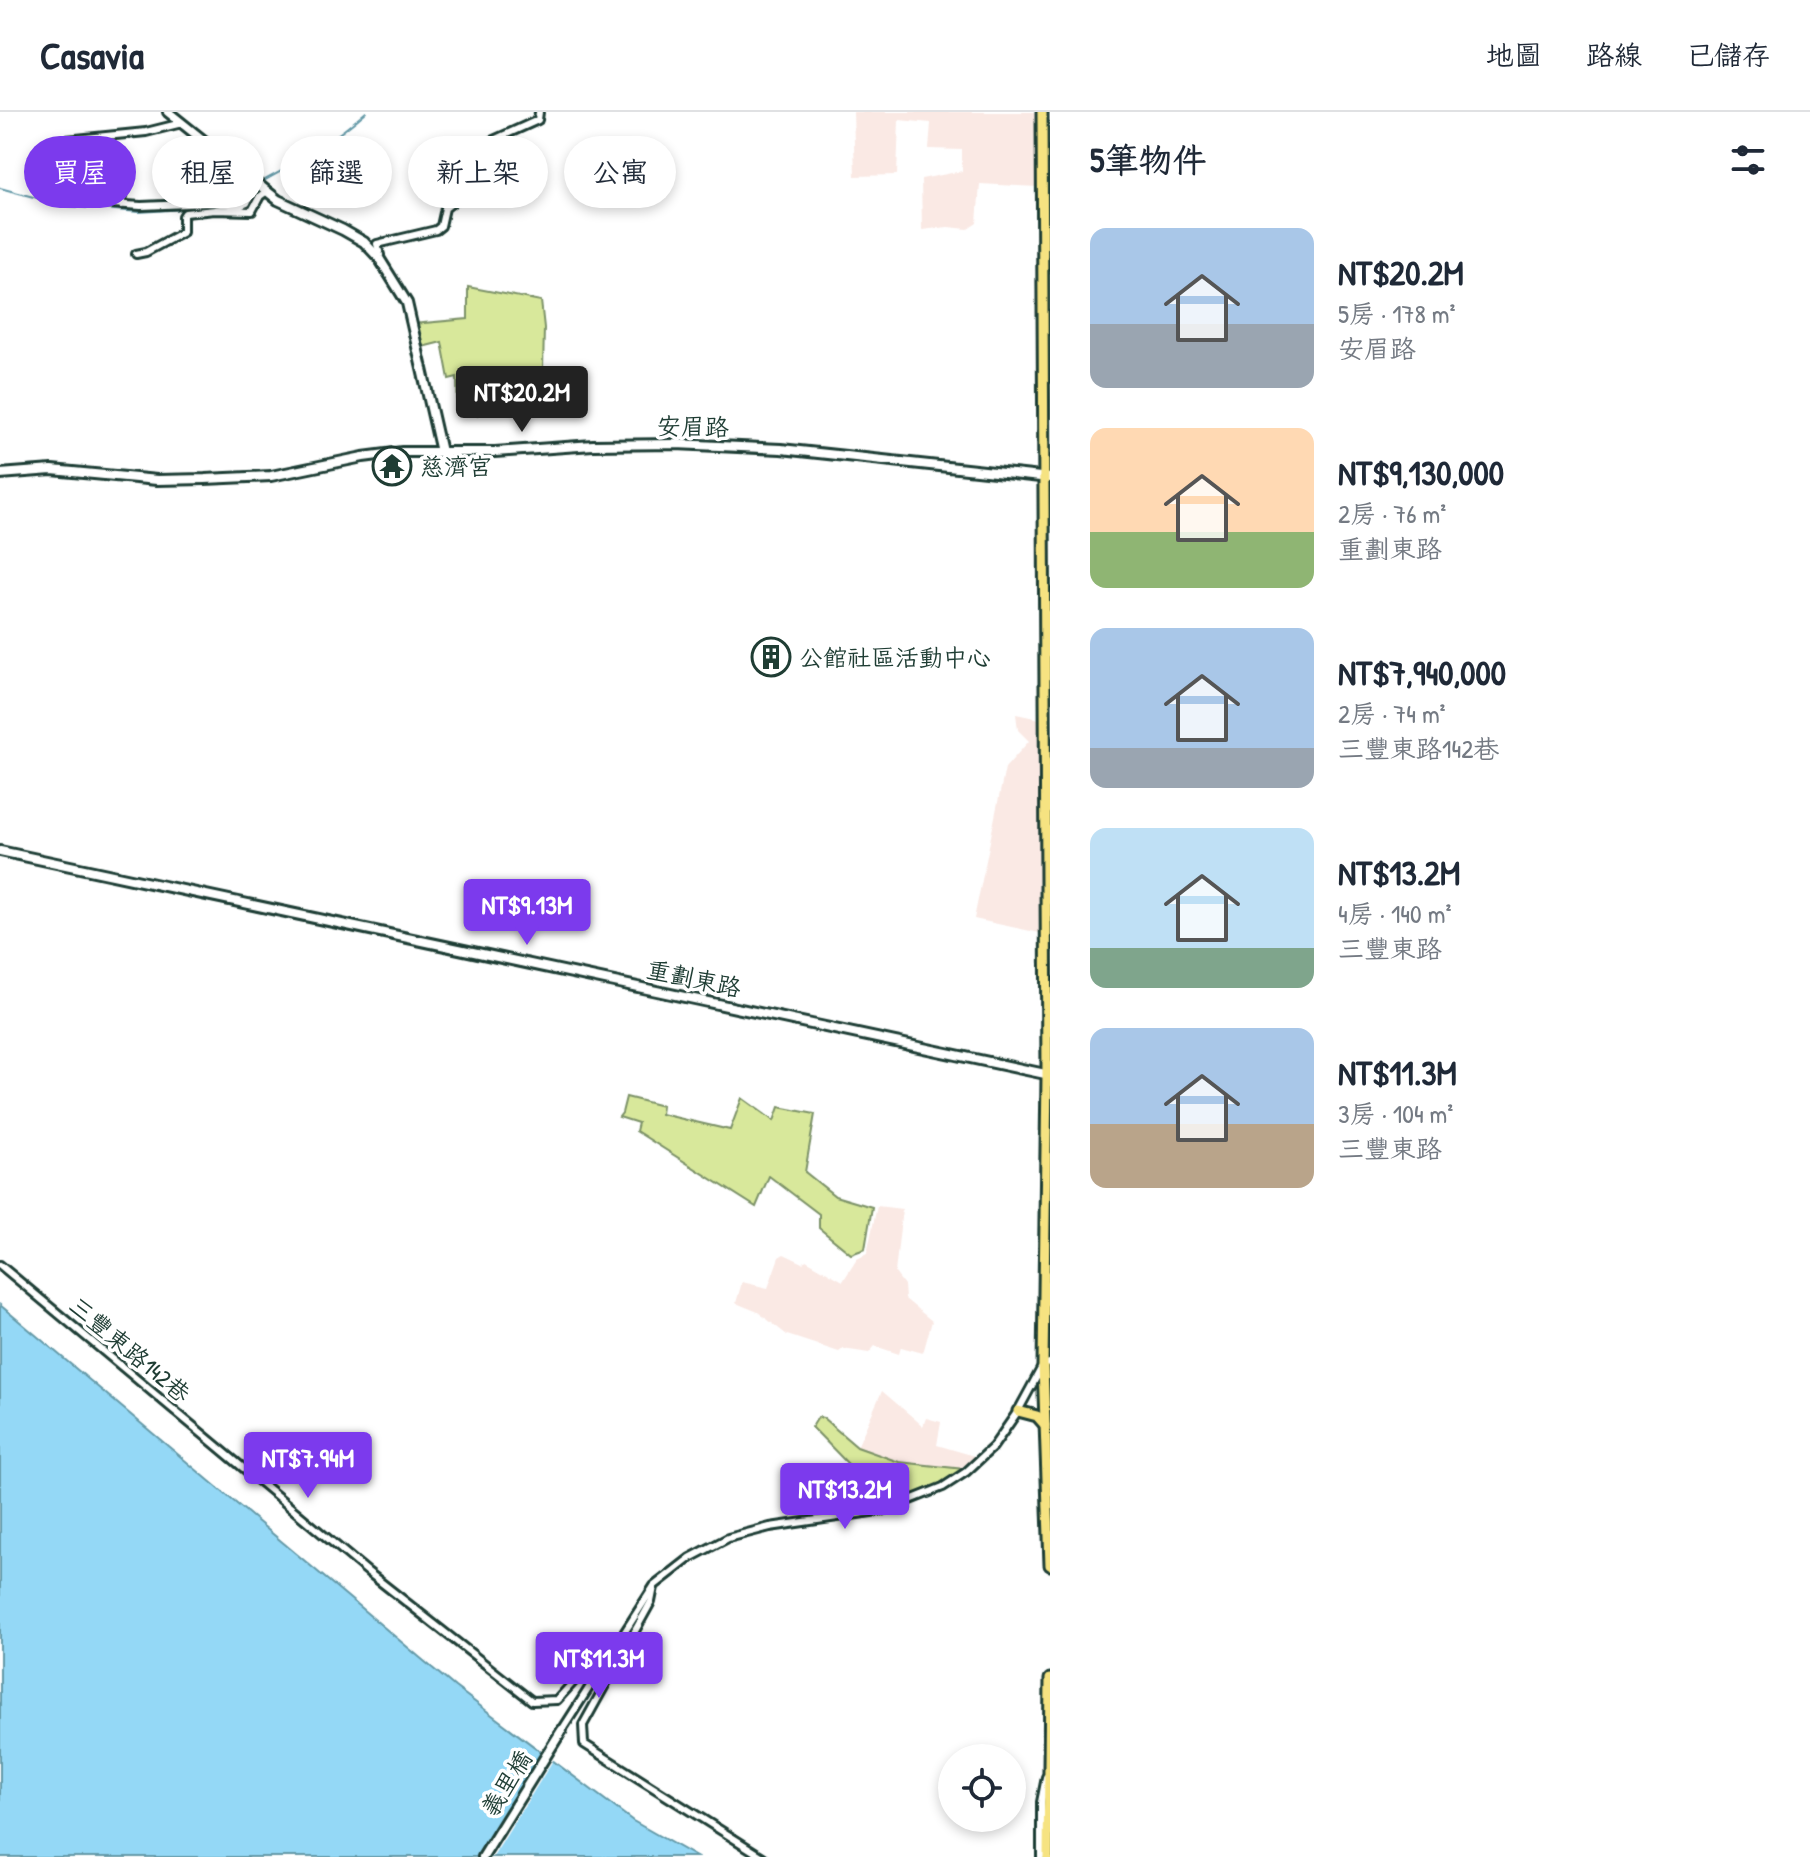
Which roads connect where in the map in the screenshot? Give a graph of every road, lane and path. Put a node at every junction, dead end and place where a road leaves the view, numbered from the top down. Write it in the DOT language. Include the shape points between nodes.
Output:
graph roads {
  1 [pos="168,112"];
  2 [pos="539,112"];
  3 [pos="1042,112"];
  4 [pos="182,123"];
  5 [pos="106,136"];
  6 [pos="199,136"];
  7 [pos="264,188"];
  8 [pos="267,191"];
  9 [pos="136,254"];
  10 [pos="381,260"];
  11 [pos="441,452"];
  12 [pos="0,474"];
  13 [pos="1047,478"];
  14 [pos="0,851"];
  15 [pos="1048,1075"];
  16 [pos="0,1265"];
  17 [pos="1047,1364"];
  18 [pos="1018,1411"];
  19 [pos="1045,1425"];
  20 [pos="1050,1565"];
  21 [pos="654,1586"];
  22 [pos="611,1653"];
  23 [pos="1050,1679"];
  24 [pos="562,1730"];
  25 [pos="1049,1770"];
  26 [pos="483,1857"];
  27 [pos="763,1857"];
  28 [pos="1041,1857"];
  29 [pos="1048,1857"];
  1 -- 4 [label="street"];
  2 -- 10 [label="street" via="529,126 478,147 474,170 462,195 445,208 441,226 377,244"];
  3 -- 13 [label="main road"];
  4 -- 5 [label="street"];
  4 -- 6 [label="street"];
  7 -- 8 [label="street"];
  8 -- 9 [label="street" via="252,211 185,213 183,232"];
  8 -- 10 [label="street" via="364,242"];
  10 -- 11 [label="street" via="407,303"];
  11 -- 12 [label="street, 安眉路" via="363,457 271,476 157,480 52,470"];
  11 -- 13 [label="street, 安眉路" via="634,444 751,447"];
  13 -- 15 [label="main road"];
  14 -- 15 [label="street, 重劃東路"];
  15 -- 17 [label="main road"];
  16 -- 22 [label="street, 三豐東路142巷" via="368,1572 532,1701 557,1700 598,1655"];
  17 -- 18 [label="street"];
  17 -- 19 [label="main road"];
  18 -- 19 [label="main road" via="1037,1416"];
  18 -- 21 [label="street" via="993,1447 966,1472 921,1498 885,1510 728,1538"];
  19 -- 20 [label="main road"];
  21 -- 22 [label="street"];
  21 -- 27 [label="street" via="651,1602 583,1725 584,1744"];
  22 -- 24 [label="street"];
  23 -- 25 [label="main road"];
  24 -- 26 [label="street, 義里橋"];
  25 -- 28 [label="street" via="1041,1802"];
  25 -- 29 [label="main road"];
}
